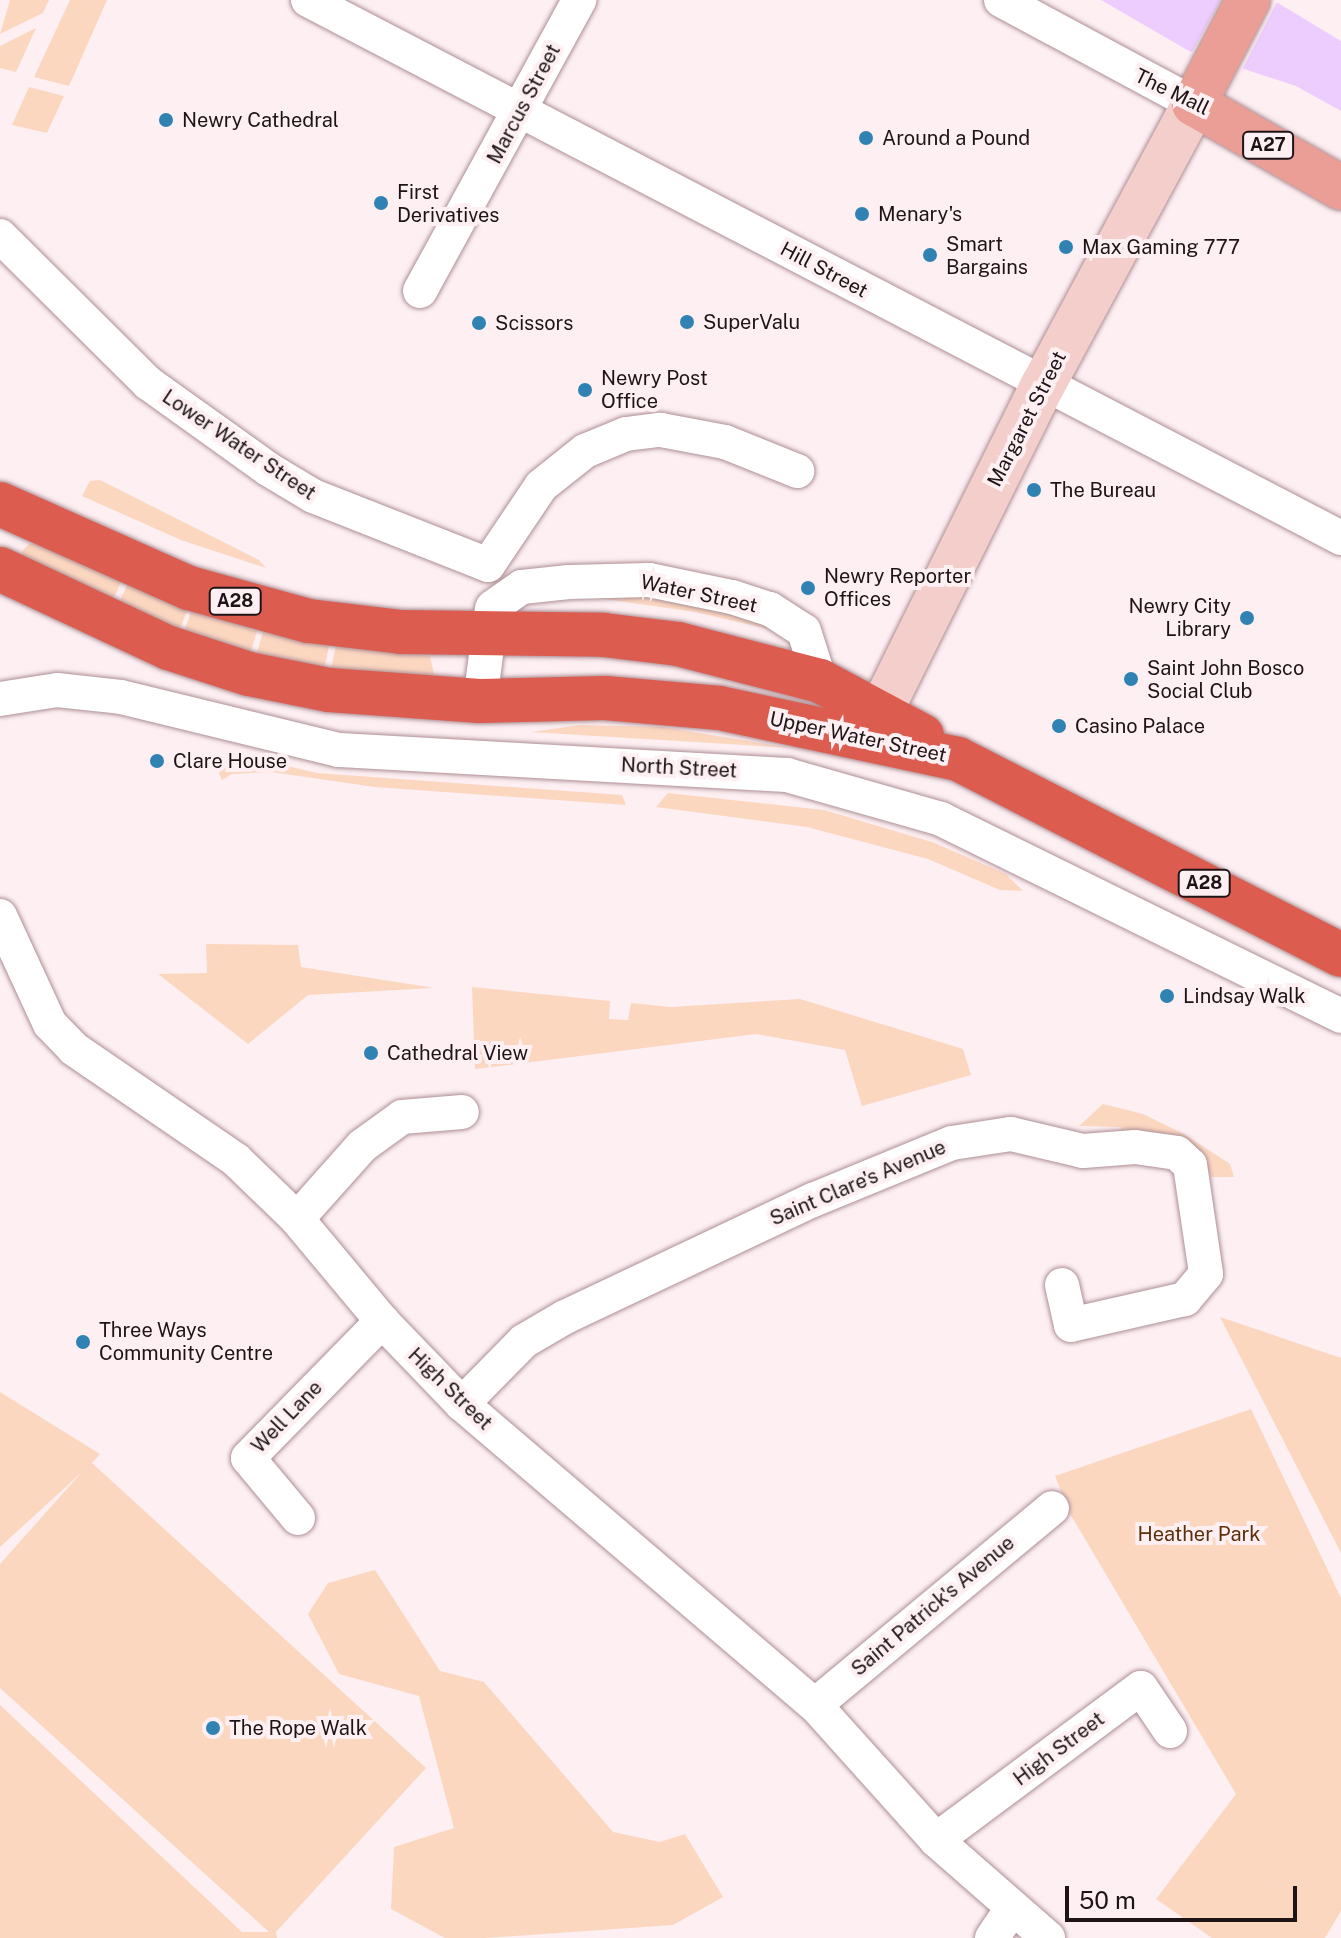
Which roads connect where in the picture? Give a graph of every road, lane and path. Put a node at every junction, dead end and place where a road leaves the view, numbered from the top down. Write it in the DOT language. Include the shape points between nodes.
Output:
graph roads {
  1 [pos="308,0"];
  2 [pos="579,0"];
  3 [pos="1001,0"];
  4 [pos="1248,0"];
  5 [pos="1203,86"];
  6 [pos="522,111"];
  7 [pos="1341,188"];
  8 [pos="0,236"];
  9 [pos="420,291"];
  10 [pos="1043,385"];
  11 [pos="797,471"];
  12 [pos="0,504"];
  13 [pos="1341,538"];
  14 [pos="488,565"];
  15 [pos="0,569"];
  16 [pos="490,620"];
  17 [pos="820,681"];
  18 [pos="0,699"];
  19 [pos="480,701"];
  20 [pos="875,725"];
  21 [pos="0,916"];
  22 [pos="1341,955"];
  23 [pos="1329,1011"];
  24 [pos="462,1112"];
  25 [pos="297,1219"];
  26 [pos="1062,1285"];
  27 [pos="382,1321"];
  28 [pos="462,1404"];
  29 [pos="1052,1508"];
  30 [pos="298,1518"];
  31 [pos="815,1705"];
  32 [pos="1170,1731"];
  33 [pos="936,1840"];
  34 [pos="1011,1910"];
  35 [pos="992,1938"];
  36 [pos="1048,1938"];
  1 -- 6 [label="street, Hill Street"];
  2 -- 6 [label="street, Marcus Street"];
  3 -- 5 [label="street, The Mall"];
  4 -- 5 [label="main road"];
  5 -- 7 [label="main road, The Mall / A27"];
  5 -- 10 [label="street, Margaret Street"];
  6 -- 9 [label="street, Marcus Street"];
  6 -- 10 [label="street, Hill Street"];
  8 -- 14 [label="street, Lower Water Street" via="148,383 268,469 313,496"];
  10 -- 13 [label="street, Hill Street"];
  10 -- 20 [label="street, Margaret Street"];
  11 -- 14 [label="street" via="725,442 661,430 626,434 585,451 541,486"];
  12 -- 16 [label="highway, A28" via="189,588 309,621 373,630"];
  14 -- 16 [label="street"];
  15 -- 19 [label="highway, Upper Water Street / A28" via="169,648 249,674 329,690"];
  16 -- 17 [label="highway, A28" via="678,644"];
  16 -- 17 [label="street, Water Street" via="522,587 649,580 770,609 804,631"];
  16 -- 19 [label="street"];
  17 -- 20 [label="highway, A28"];
  18 -- 23 [label="street, North Street" via="57,690 121,697 339,750 787,775 941,819"];
  19 -- 20 [label="highway, Upper Water Street / A28" via="605,698"];
  20 -- 22 [label="highway, Upper Water Street / A28" via="958,759"];
  21 -- 25 [label="street, High Street" via="50,1024 74,1049 214,1141"];
  24 -- 25 [label="street" via="402,1117 362,1146"];
  25 -- 27 [label="street, High Street"];
  26 -- 28 [label="street, Saint Clare's Avenue" via="1071,1325 1185,1299 1206,1274 1190,1165 1177,1153 1135,1147 1083,1151 1011,1134 952,1143 813,1200 565,1317 524,1341"];
  27 -- 28 [label="street, High Street"];
  27 -- 30 [label="street, Well Lane" via="248,1458"];
  28 -- 31 [label="street, High Street"];
  29 -- 31 [label="street, Saint Patrick's Avenue"];
  31 -- 33 [label="street, High Street"];
  32 -- 33 [label="street, High Street" via="1141,1688"];
  33 -- 34 [label="street, High Street"];
  34 -- 35 [label="street"];
  34 -- 36 [label="street, High Street"];
}
